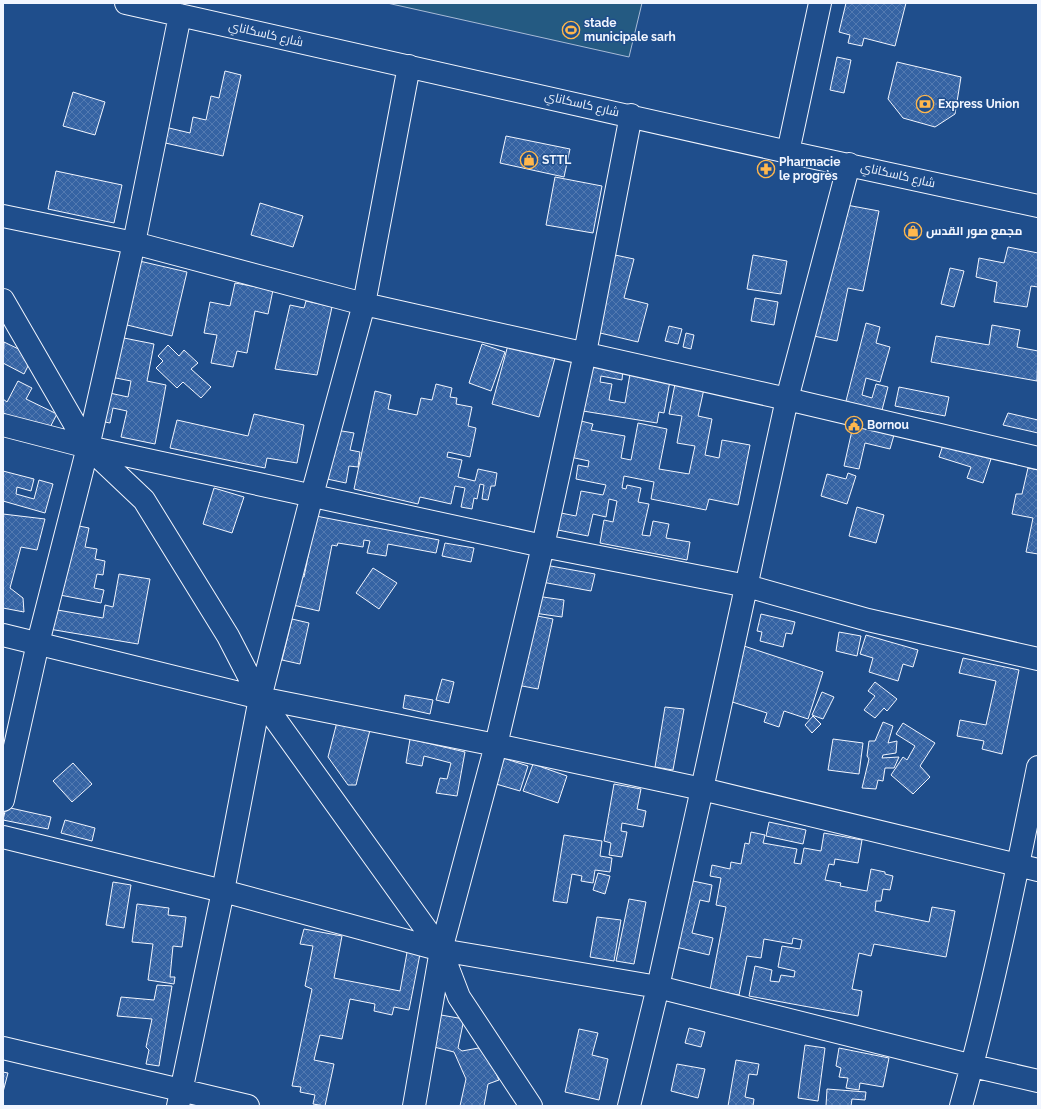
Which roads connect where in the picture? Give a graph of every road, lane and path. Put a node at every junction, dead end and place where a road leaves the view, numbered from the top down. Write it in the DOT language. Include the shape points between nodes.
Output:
graph roads {
  1 [pos="126,3"];
  2 [pos="820,3"];
  3 [pos="180,15"];
  4 [pos="409,66"];
  5 [pos="631,115"];
  6 [pos="788,152"];
  7 [pos="849,164"];
  8 [pos="1038,206"];
  9 [pos="3,216"];
  10 [pos="134,243"];
  11 [pos="3,300"];
  12 [pos="364,304"];
  13 [pos="585,353"];
  14 [pos="788,399"];
  15 [pos="3,425"];
  16 [pos="88,447"];
  17 [pos="1038,458"];
  18 [pos="312,495"];
  19 [pos="543,546"];
  20 [pos="746,586"];
  21 [pos="3,635"];
  22 [pos="38,643"];
  23 [pos="1038,659"];
  24 [pos="260,698"];
  25 [pos="496,745"];
  26 [pos="1038,767"];
  27 [pos="702,789"];
  28 [pos="3,800"];
  29 [pos="3,837"];
  30 [pos="1028,868"];
  31 [pos="223,891"];
  32 [pos="441,950"];
  33 [pos="658,986"];
  34 [pos="3,1048"];
  35 [pos="972,1066"];
  36 [pos="1038,1081"];
  37 [pos="179,1099"];
  38 [pos="248,1106"];
  39 [pos="414,1106"];
  40 [pos="530,1106"];
  41 [pos="629,1106"];
  42 [pos="962,1106"];
  1 -- 3 [label="street, شارع كاسكاناي"];
  2 -- 6 [label="street"];
  3 -- 4 [label="street, شارع كاسكاناي"];
  3 -- 10 [label="street"];
  4 -- 5 [label="street, شارع كاسكاناي"];
  4 -- 12 [label="street"];
  5 -- 6 [label="street, شارع كاسكاناي"];
  5 -- 13 [label="street"];
  6 -- 7 [label="street, شارع كاسكاناي"];
  7 -- 8 [label="street, شارع كاسكاناي"];
  7 -- 14 [label="street"];
  9 -- 10 [label="street"];
  10 -- 12 [label="street"];
  10 -- 16 [label="street"];
  11 -- 16 [label="street"];
  12 -- 13 [label="street"];
  12 -- 18 [label="street"];
  13 -- 14 [label="street"];
  13 -- 19 [label="street"];
  14 -- 17 [label="street"];
  14 -- 20 [label="street"];
  15 -- 16 [label="street"];
  16 -- 18 [label="street"];
  16 -- 22 [label="street"];
  16 -- 24 [label="street" via="144,500 228,636"];
  18 -- 19 [label="street"];
  18 -- 24 [label="street"];
  19 -- 20 [label="street"];
  19 -- 25 [label="street"];
  20 -- 23 [label="street" via="868,620"];
  20 -- 27 [label="street"];
  21 -- 22 [label="street"];
  22 -- 24 [label="street"];
  22 -- 28 [label="street"];
  24 -- 25 [label="street"];
  24 -- 31 [label="street"];
  24 -- 32 [label="street"];
  25 -- 27 [label="street"];
  25 -- 32 [label="street"];
  26 -- 30 [label="street"];
  27 -- 30 [label="street"];
  27 -- 33 [label="street"];
  29 -- 31 [label="street"];
  30 -- 35 [label="street"];
  31 -- 32 [label="street"];
  31 -- 37 [label="street"];
  32 -- 33 [label="street"];
  32 -- 39 [label="street"];
  32 -- 40 [label="street" via="459,997"];
  33 -- 35 [label="street"];
  33 -- 41 [label="street"];
  34 -- 37 [label="street"];
  35 -- 36 [label="street"];
  35 -- 42 [label="street"];
  37 -- 38 [label="street"];
}
